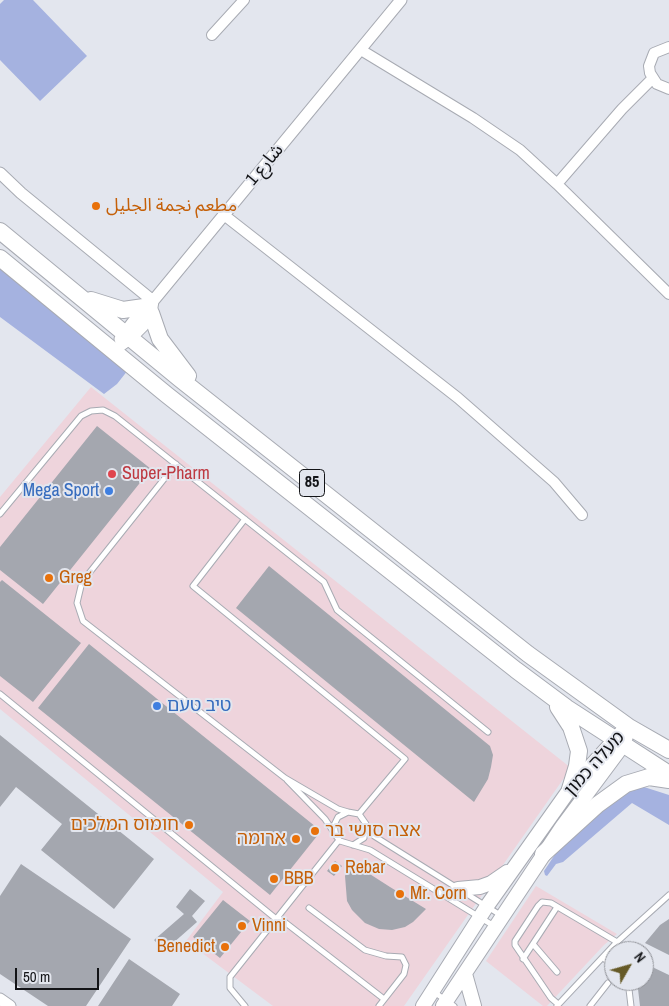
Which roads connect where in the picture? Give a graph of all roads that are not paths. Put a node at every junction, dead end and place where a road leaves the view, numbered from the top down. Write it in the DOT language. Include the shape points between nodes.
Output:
graph roads {
  1 [pos="244,0"];
  2 [pos="401,0"];
  3 [pos="212,35"];
  4 [pos="669,47"];
  5 [pos="361,50"];
  6 [pos="652,79"];
  7 [pos="669,89"];
  8 [pos="0,173"];
  9 [pos="557,184"];
  10 [pos="224,215"];
  11 [pos="0,231"];
  12 [pos="0,258"];
  13 [pos="77,294"];
  14 [pos="669,294"];
  15 [pos="149,307"];
  16 [pos="127,335"];
  17 [pos="113,351"];
  18 [pos="208,401"];
  19 [pos="176,464"];
  20 [pos="0,514"];
  21 [pos="582,515"];
  22 [pos="245,519"];
  23 [pos="0,694"];
  24 [pos="551,696"];
  25 [pos="629,726"];
  26 [pos="488,732"];
  27 [pos="618,742"];
  28 [pos="669,750"];
  29 [pos="669,774"];
  30 [pos="286,778"];
  31 [pos="669,780"];
  32 [pos="570,790"];
  33 [pos="348,812"];
  34 [pos="359,814"];
  35 [pos="367,828"];
  36 [pos="334,832"];
  37 [pos="339,840"];
  38 [pos="353,845"];
  39 [pos="543,854"];
  40 [pos="516,863"];
  41 [pos="458,889"];
  42 [pos="669,895"];
  43 [pos="558,907"];
  44 [pos="310,908"];
  45 [pos="483,912"];
  46 [pos="275,918"];
  47 [pos="499,922"];
  48 [pos="615,941"];
  49 [pos="618,941"];
  50 [pos="533,944"];
  51 [pos="603,957"];
  52 [pos="523,959"];
  53 [pos="557,972"];
  54 [pos="465,974"];
  55 [pos="604,988"];
  56 [pos="628,991"];
  57 [pos="0,999"];
  58 [pos="384,1000"];
  59 [pos="428,1001"];
  60 [pos="448,1004"];
  61 [pos="557,1005"];
  62 [pos="10,1006"];
  63 [pos="245,1006"];
  64 [pos="379,1006"];
  65 [pos="474,1006"];
  66 [pos="590,1006"];
  67 [pos="630,1006"];
  1 -- 3 [label="street"];
  2 -- 5 [label="street, شارع 1"];
  4 -- 6 [label="street" via="660,49 651,59"];
  5 -- 9 [label="street" via="496,133"];
  5 -- 10 [label="street, شارع 1"];
  6 -- 7 [label="street"];
  6 -- 9 [label="street"];
  8 -- 15 [label="street"];
  9 -- 14 [label="street"];
  10 -- 15 [label="street, شارع 1"];
  10 -- 21 [label="street" via="458,398 554,482"];
  11 -- 13 [label="highway, 85"];
  12 -- 17 [label="highway, 85"];
  13 -- 15 [label="highway" via="116,309"];
  13 -- 16 [label="highway, 85"];
  15 -- 16 [label="street, شارع 1"];
  15 -- 18 [label="highway" via="169,353"];
  16 -- 17 [label="street, شارع 1"];
  16 -- 18 [label="highway, 85"];
  17 -- 24 [label="highway, 85"];
  18 -- 25 [label="highway, 85" via="528,654"];
  19 -- 20 [label="lane" via="115,416 103,410 91,411 81,416"];
  19 -- 22 [label="lane"];
  19 -- 30 [label="lane" via="82,582 78,592 79,612 83,621"];
  22 -- 26 [label="lane" via="324,582 337,610"];
  22 -- 34 [label="lane" via="193,586 405,758"];
  23 -- 46 [label="lane"];
  24 -- 27 [label="highway, 85"];
  24 -- 32 [label="highway" via="577,740 578,766"];
  25 -- 27 [label="main road, מעלה כמון"];
  25 -- 28 [label="highway, 85"];
  27 -- 29 [label="highway, 85"];
  27 -- 32 [label="main road, מעלה כמון"];
  27 -- 39 [label="main road, מעלה כמון"];
  30 -- 33 [label="lane"];
  30 -- 36 [label="lane" via="325,818"];
  31 -- 39 [label="highway" via="650,778 626,784 597,805"];
  32 -- 40 [label="main road, מעלה כמון"];
  33 -- 34 [label="lane"];
  33 -- 36 [label="lane" via="338,817"];
  34 -- 35 [label="lane"];
  35 -- 38 [label="lane" via="364,838"];
  35 -- 41 [label="lane" via="374,836"];
  36 -- 37 [label="lane"];
  37 -- 38 [label="lane"];
  37 -- 46 [label="lane"];
  38 -- 45 [label="lane" via="376,854"];
  39 -- 47 [label="main road, מעלה כמון"];
  40 -- 41 [label="main road" via="491,883"];
  40 -- 45 [label="main road, מעלה כמון"];
  41 -- 45 [label="lane"];
  42 -- 49 [label="lane"];
  43 -- 48 [label="lane"];
  43 -- 50 [label="lane"];
  43 -- 52 [label="lane" via="542,902 534,909 515,941 516,950"];
  44 -- 58 [label="lane" via="365,950 402,957 406,965 404,974"];
  45 -- 47 [label="lane"];
  45 -- 47 [label="lane"];
  45 -- 59 [label="main road, מעלה כמון"];
  46 -- 58 [label="lane" via="282,920"];
  46 -- 63 [label="lane" via="230,977 230,988"];
  47 -- 54 [label="main road, מעלה כמון"];
  50 -- 52 [label="lane"];
  50 -- 53 [label="lane"];
  51 -- 61 [label="lane"];
  52 -- 61 [label="lane"];
  54 -- 60 [label="main road, מעלה כמון"];
  54 -- 65 [label="main road"];
  55 -- 66 [label="lane"];
  56 -- 67 [label="lane"];
  57 -- 62 [label="street"];
  58 -- 64 [label="lane"];
  59 -- 60 [label="lane"];
}
